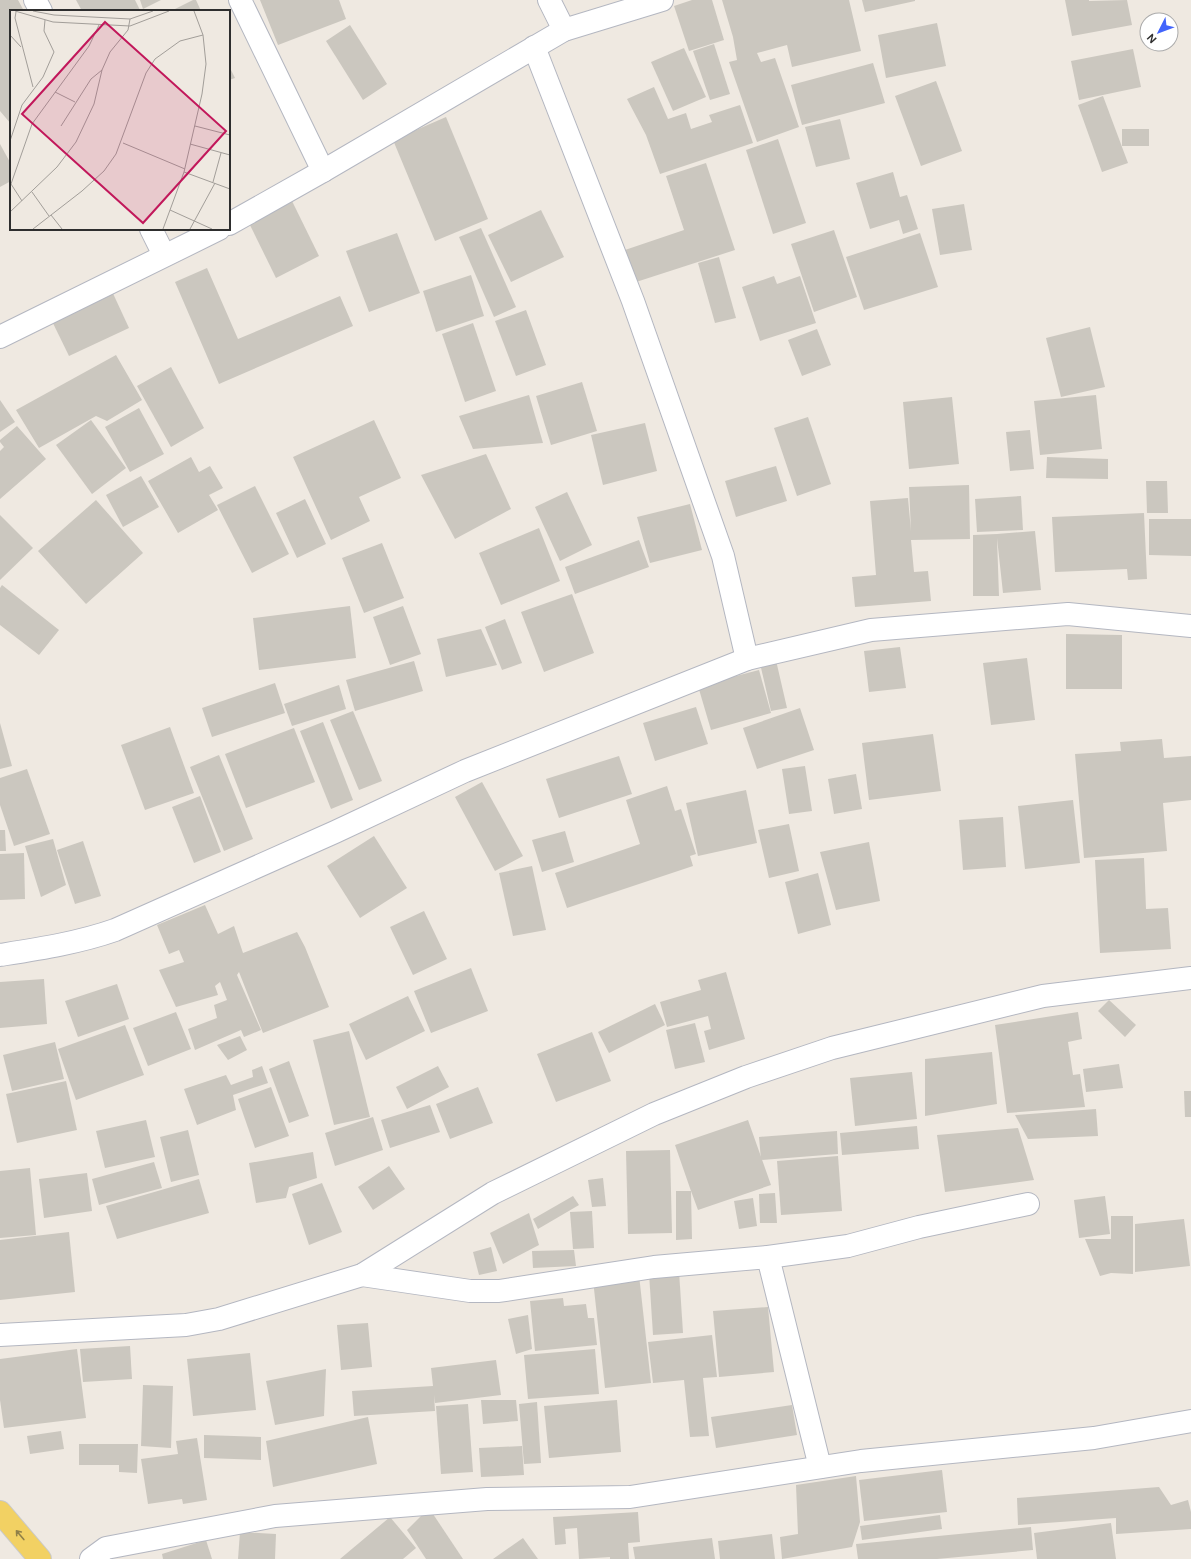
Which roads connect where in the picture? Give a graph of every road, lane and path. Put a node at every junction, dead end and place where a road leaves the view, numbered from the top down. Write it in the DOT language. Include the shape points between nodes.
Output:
graph roads {
  1 [pos="35,0"];
  2 [pos="240,0"];
  3 [pos="549,0"];
  4 [pos="662,0"];
  5 [pos="40,10"];
  6 [pos="564,30"];
  7 [pos="534,47"];
  8 [pos="323,172"];
  9 [pos="230,223"];
  10 [pos="152,230"];
  11 [pos="217,230"];
  12 [pos="164,255"];
  13 [pos="0,337"];
  14 [pos="1191,626"];
  15 [pos="747,659"];
  16 [pos="0,955"];
  17 [pos="1191,978"];
  18 [pos="1028,1204"];
  19 [pos="768,1257"];
  20 [pos="362,1275"];
  21 [pos="0,1335"];
  22 [pos="1191,1421"];
  23 [pos="820,1467"];
  24 [pos="0,1512"];
  25 [pos="40,1559"];
  26 [pos="92,1559"];
  1 -- 5 [label="street"];
  2 -- 8 [label="street"];
  3 -- 6 [label="street"];
  4 -- 6 [label="street"];
  6 -- 7 [label="street"];
  7 -- 8 [label="street"];
  7 -- 15 [label="street" via="633,301 723,556"];
  8 -- 9 [label="street"];
  10 -- 12 [label="street"];
  11 -- 12 [label="street"];
  12 -- 13 [label="street"];
  14 -- 15 [label="street" via="1068,614 871,630"];
  15 -- 16 [label="street" via="465,771 115,930 48,948"];
  17 -- 20 [label="street" via="1043,996 832,1048 746,1077 654,1114 493,1193"];
  18 -- 19 [label="street" via="919,1227 848,1246"];
  19 -- 20 [label="street" via="654,1267 499,1291 470,1291"];
  19 -- 23 [label="street"];
  20 -- 21 [label="street" via="219,1319 186,1325"];
  22 -- 23 [label="street" via="1094,1438"];
  23 -- 26 [label="street" via="630,1497 487,1499 274,1516 106,1548"];
  25 -- 24 [label="main road, one-way"];
}
